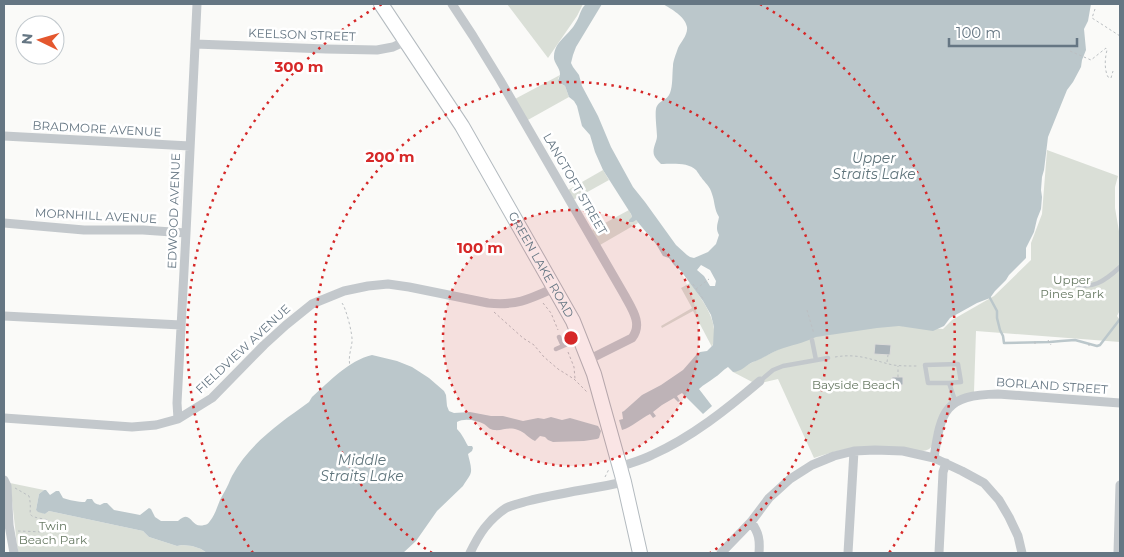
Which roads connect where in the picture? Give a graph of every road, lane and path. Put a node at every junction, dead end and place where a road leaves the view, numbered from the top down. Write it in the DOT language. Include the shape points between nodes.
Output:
graph roads {
  1 [pos="197,4"];
  2 [pos="381,4"];
  3 [pos="452,4"];
  4 [pos="1095,8"];
  5 [pos="1120,36"];
  6 [pos="406,41"];
  7 [pos="195,44"];
  8 [pos="1070,51"];
  9 [pos="1113,71"];
  10 [pos="4,136"];
  11 [pos="190,146"];
  12 [pos="4,223"];
  13 [pos="186,233"];
  14 [pos="1120,267"];
  15 [pos="709,279"];
  16 [pos="1071,283"];
  17 [pos="692,284"];
  18 [pos="554,288"];
  19 [pos="696,290"];
  20 [pos="704,300"];
  21 [pos="488,303"];
  22 [pos="346,310"];
  23 [pos="808,310"];
  24 [pos="4,316"];
  25 [pos="181,325"];
  26 [pos="559,337"];
  27 [pos="580,338"];
  28 [pos="1035,339"];
  29 [pos="813,340"];
  30 [pos="1048,340"];
  31 [pos="1089,341"];
  32 [pos="1035,344"];
  33 [pos="1051,345"];
  34 [pos="563,346"];
  35 [pos="1089,346"];
  36 [pos="556,349"];
  37 [pos="888,355"];
  38 [pos="828,358"];
  39 [pos="588,360"];
  40 [pos="816,360"];
  41 [pos="887,363"];
  42 [pos="898,365"];
  43 [pos="350,366"];
  44 [pos="925,367"];
  45 [pos="898,377"];
  46 [pos="760,381"];
  47 [pos="949,383"];
  48 [pos="589,395"];
  49 [pos="956,403"];
  50 [pos="1120,403"];
  51 [pos="4,418"];
  52 [pos="178,419"];
  53 [pos="854,451"];
  54 [pos="934,458"];
  55 [pos="946,463"];
  56 [pos="615,466"];
  57 [pos="624,482"];
  58 [pos="6,483"];
  59 [pos="1120,485"];
  60 [pos="601,487"];
  61 [pos="1120,505"];
  62 [pos="49,520"];
  63 [pos="750,522"];
  64 [pos="10,531"];
  65 [pos="44,532"];
  66 [pos="14,553"];
  67 [pos="470,553"];
  68 [pos="640,553"];
  69 [pos="721,553"];
  70 [pos="759,553"];
  71 [pos="848,553"];
  72 [pos="939,553"];
  73 [pos="1022,553"];
  74 [pos="1118,553"];
  1 -- 7 [label="street, EDWOOD AVENUE"];
  2 -- 6 [label="street, GREEN LAKE ROAD"];
  3 -- 39 [label="street, LANGTOFT STREET" via="563,187 632,309 638,328 632,338"];
  4 -- 5 [label="path" via="1092,18"];
  6 -- 7 [label="street, KEELSON STREET" via="377,50"];
  6 -- 18 [label="street, GREEN LAKE ROAD" via="462,126"];
  7 -- 11 [label="street, EDWOOD AVENUE"];
  8 -- 9 [label="path" via="1091,60 1106,48 1108,77 1111,78"];
  10 -- 11 [label="street, BRADMORE AVENUE"];
  11 -- 13 [label="street, EDWOOD AVENUE"];
  12 -- 13 [label="street, MORNHILL AVENUE" via="84,230"];
  13 -- 25 [label="street, EDWOOD AVENUE"];
  14 -- 16 [label="lane" via="1088,287"];
  15 -- 19 [label="path"];
  17 -- 19 [label="path"];
  18 -- 21 [label="street, FIELDVIEW AVENUE" via="513,304"];
  18 -- 27 [label="street, GREEN LAKE ROAD"];
  19 -- 20 [label="path"];
  21 -- 48 [label="path" via="495,313"];
  21 -- 52 [label="street, FIELDVIEW AVENUE" via="388,284 344,290 312,304 264,345 212,398"];
  22 -- 43 [label="path" via="352,344"];
  23 -- 29 [label="path"];
  24 -- 25 [label="street"];
  25 -- 52 [label="street, EDWOOD AVENUE"];
  26 -- 34 [label="lane"];
  27 -- 34 [label="lane"];
  27 -- 39 [label="street, GREEN LAKE ROAD"];
  28 -- 32 [label="path"];
  29 -- 40 [label="lane"];
  30 -- 33 [label="path"];
  31 -- 35 [label="path"];
  34 -- 36 [label="lane"];
  37 -- 41 [label="path"];
  38 -- 40 [label="lane"];
  38 -- 41 [label="path" via="857,356"];
  39 -- 56 [label="street, GREEN LAKE ROAD" via="600,393"];
  40 -- 46 [label="lane" via="783,366"];
  41 -- 42 [label="path"];
  42 -- 44 [label="path"];
  42 -- 45 [label="path"];
  44 -- 47 [label="lane" via="928,384"];
  44 -- 47 [label="lane" via="958,364 961,382"];
  46 -- 56 [label="street" via="716,417 671,446 651,456"];
  47 -- 49 [label="lane"];
  49 -- 50 [label="street, BORLAND STREET" via="983,394"];
  49 -- 54 [label="street" via="940,423"];
  51 -- 52 [label="street, FIELDVIEW AVENUE" via="132,427"];
  53 -- 54 [label="street" via="903,452"];
  53 -- 63 [label="street" via="812,465 790,479"];
  53 -- 71 [label="street"];
  54 -- 55 [label="street"];
  55 -- 72 [label="street"];
  55 -- 73 [label="street" via="984,483 999,500 1018,536"];
  56 -- 57 [label="street, GREEN LAKE ROAD"];
  56 -- 60 [label="path"];
  57 -- 60 [label="street"];
  57 -- 68 [label="street, GREEN LAKE ROAD"];
  58 -- 62 [label="path" via="29,496 29,513 33,517"];
  58 -- 64 [label="street"];
  59 -- 61 [label="street"];
  60 -- 67 [label="street" via="508,507 482,530"];
  61 -- 74 [label="street"];
  63 -- 69 [label="street"];
  63 -- 70 [label="street" via="757,531"];
  64 -- 65 [label="path"];
  64 -- 66 [label="street"];
}
